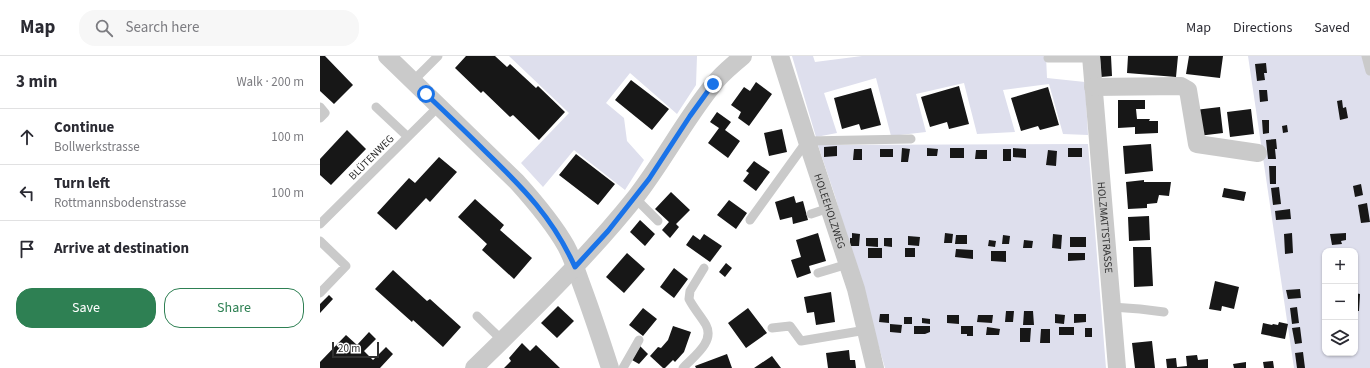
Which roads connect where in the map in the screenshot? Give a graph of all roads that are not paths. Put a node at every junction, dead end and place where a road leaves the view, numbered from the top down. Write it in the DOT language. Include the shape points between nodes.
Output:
graph roads {
  1 [pos="438,56"];
  2 [pos="743,56"];
  3 [pos="780,56"];
  4 [pos="1366,56"];
  5 [pos="1091,57"];
  6 [pos="1048,58"];
  7 [pos="396,59"];
  8 [pos="1370,71"];
  9 [pos="413,81"];
  10 [pos="1093,87"];
  11 [pos="438,106"];
  12 [pos="320,107"];
  13 [pos="376,107"];
  14 [pos="320,118"];
  15 [pos="408,137"];
  16 [pos="911,139"];
  17 [pos="807,141"];
  18 [pos="1258,153"];
  19 [pos="635,198"];
  20 [pos="829,208"];
  21 [pos="811,214"];
  22 [pos="750,220"];
  23 [pos="658,221"];
  24 [pos="320,224"];
  25 [pos="320,241"];
  26 [pos="848,264"];
  27 [pos="575,267"];
  28 [pos="704,268"];
  29 [pos="818,273"];
  30 [pos="320,294"];
  31 [pos="1112,307"];
  32 [pos="1164,312"];
  33 [pos="477,316"];
  34 [pos="772,328"];
  35 [pos="866,330"];
  36 [pos="502,340"];
  37 [pos="639,340"];
  38 [pos="474,368"];
  39 [pos="610,368"];
  40 [pos="623,368"];
  41 [pos="683,368"];
  42 [pos="874,368"];
  43 [pos="1117,368"];
  1 -- 9 [label="lane"];
  2 -- 19 [label="street" via="713,84"];
  3 -- 17 [label="street, HOLEEHOLZWEG"];
  4 -- 8 [label="lane"];
  5 -- 6 [label="lane"];
  5 -- 10 [label="street, HOLZMATTSTRASSE"];
  7 -- 9 [label="street"];
  9 -- 11 [label="street"];
  10 -- 18 [label="street" via="1181,86 1188,90 1197,144"];
  10 -- 31 [label="street, HOLZMATTSTRASSE"];
  11 -- 15 [label="lane, BLÜTENWEG"];
  11 -- 27 [label="street" via="532,199 556,230"];
  12 -- 14 [label="lane" via="325,112"];
  13 -- 15 [label="lane"];
  15 -- 24 [label="lane, BLÜTENWEG"];
  16 -- 17 [label="lane"];
  17 -- 20 [label="street, HOLEEHOLZWEG"];
  17 -- 22 [label="lane"];
  19 -- 23 [label="lane"];
  19 -- 27 [label="street"];
  20 -- 21 [label="lane"];
  20 -- 26 [label="street, HOLEEHOLZWEG"];
  25 -- 30 [label="lane" via="346,266"];
  26 -- 29 [label="lane"];
  26 -- 35 [label="street, HOLEEHOLZWEG"];
  27 -- 36 [label="street"];
  27 -- 39 [label="street"];
  28 -- 41 [label="lane" via="690,291 689,299 707,326 708,339"];
  31 -- 32 [label="lane"];
  31 -- 43 [label="street, HOLZMATTSTRASSE"];
  33 -- 36 [label="lane"];
  34 -- 35 [label="lane" via="790,326 801,341"];
  35 -- 42 [label="street, HOLEEHOLZWEG"];
  36 -- 38 [label="street"];
  37 -- 40 [label="lane"];
}
